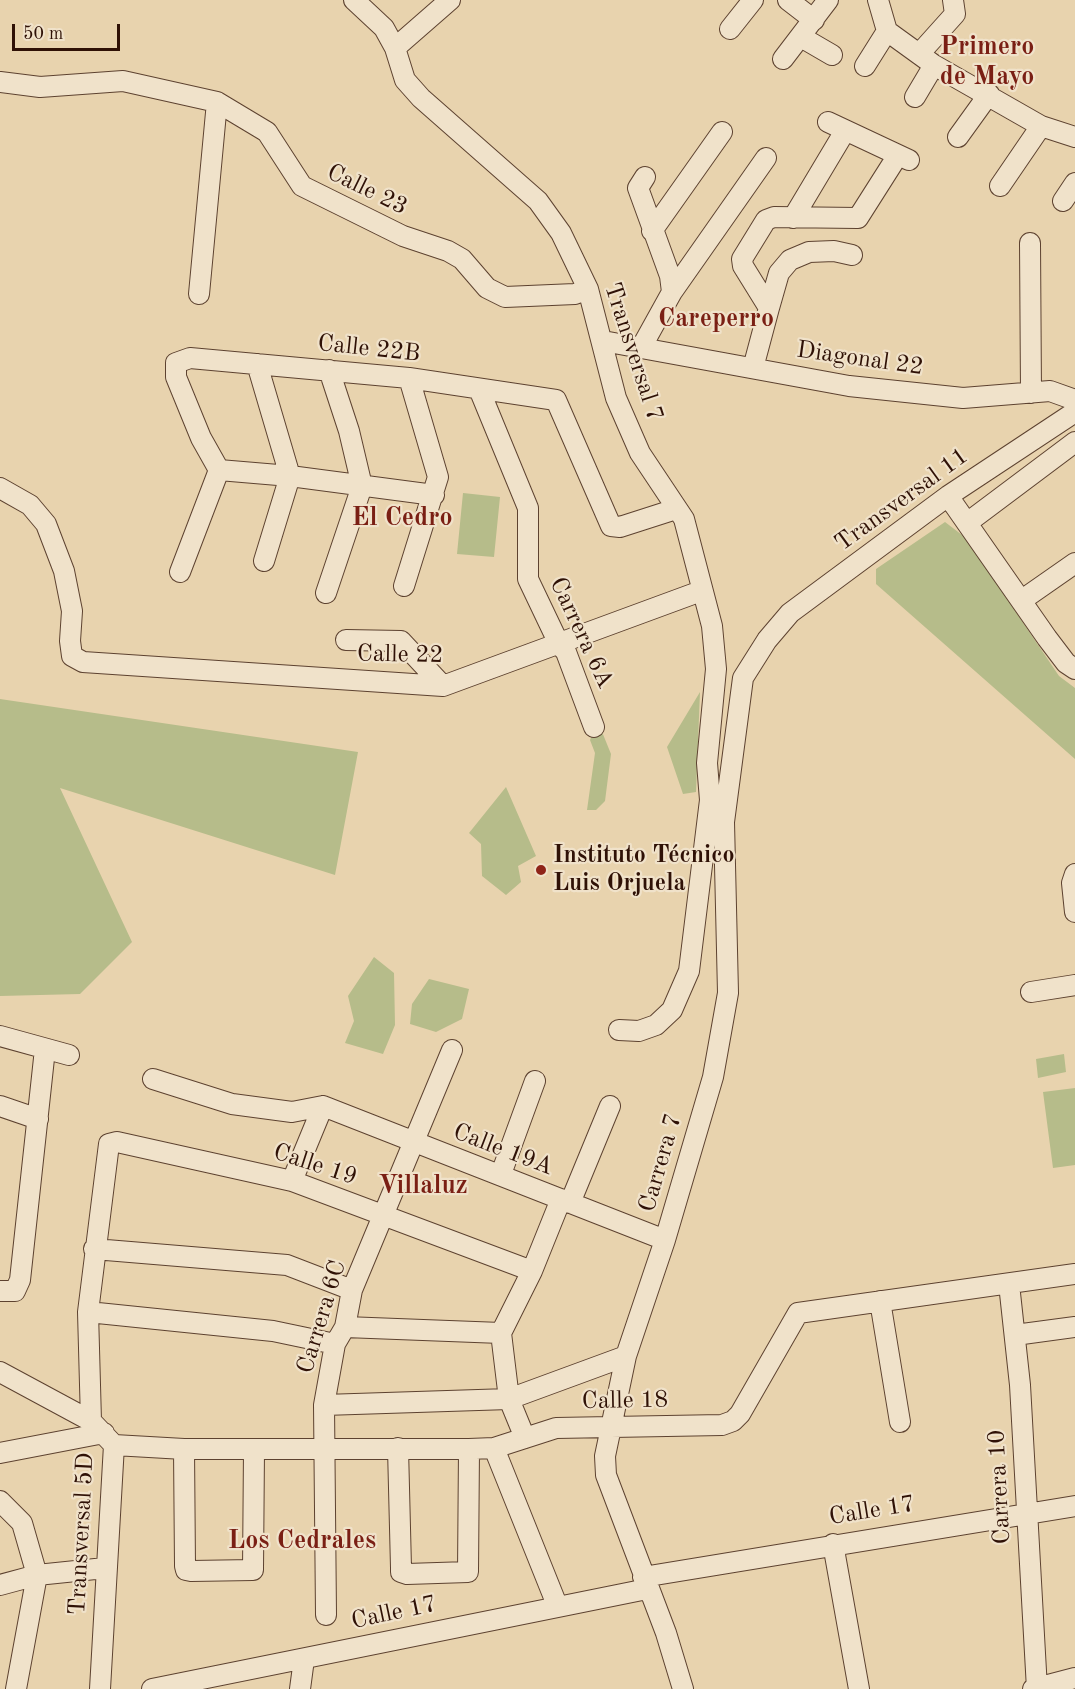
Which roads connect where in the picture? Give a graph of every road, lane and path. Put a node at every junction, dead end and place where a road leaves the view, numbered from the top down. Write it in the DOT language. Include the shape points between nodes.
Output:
graph roads {
  1 [pos="354,0"];
  2 [pos="450,0"];
  3 [pos="753,0"];
  4 [pos="788,0"];
  5 [pos="828,0"];
  6 [pos="878,0"];
  7 [pos="953,0"];
  8 [pos="814,20"];
  9 [pos="730,29"];
  10 [pos="887,31"];
  11 [pos="801,37"];
  12 [pos="394,48"];
  13 [pos="831,55"];
  14 [pos="783,59"];
  15 [pos="927,59"];
  16 [pos="865,66"];
  17 [pos="0,82"];
  18 [pos="989,94"];
  19 [pos="915,97"];
  20 [pos="217,102"];
  21 [pos="1041,126"];
  22 [pos="722,132"];
  23 [pos="958,137"];
  24 [pos="1075,137"];
  25 [pos="766,158"];
  26 [pos="645,177"];
  27 [pos="1075,183"];
  28 [pos="1000,186"];
  29 [pos="1063,201"];
  30 [pos="793,218"];
  31 [pos="652,231"];
  32 [pos="1030,243"];
  33 [pos="852,255"];
  34 [pos="588,289"];
  35 [pos="672,292"];
  36 [pos="199,294"];
  37 [pos="769,308"];
  38 [pos="603,341"];
  39 [pos="641,348"];
  40 [pos="256,364"];
  41 [pos="753,368"];
  42 [pos="329,370"];
  43 [pos="409,378"];
  44 [pos="479,389"];
  45 [pos="1031,393"];
  46 [pos="1075,400"];
  47 [pos="1075,412"];
  48 [pos="1075,442"];
  49 [pos="219,470"];
  50 [pos="290,476"];
  51 [pos="362,486"];
  52 [pos="0,488"];
  53 [pos="434,495"];
  54 [pos="948,496"];
  55 [pos="676,509"];
  56 [pos="967,523"];
  57 [pos="264,561"];
  58 [pos="1075,563"];
  59 [pos="180,572"];
  60 [pos="404,586"];
  61 [pos="701,591"];
  62 [pos="326,592"];
  63 [pos="1022,600"];
  64 [pos="346,640"];
  65 [pos="766,640"];
  66 [pos="559,644"];
  67 [pos="1075,669"];
  68 [pos="442,686"];
  69 [pos="594,727"];
  70 [pos="710,800"];
  71 [pos="724,822"];
  72 [pos="1075,874"];
  73 [pos="1075,912"];
  74 [pos="1075,985"];
  75 [pos="1031,993"];
  76 [pos="619,1030"];
  77 [pos="0,1036"];
  78 [pos="45,1049"];
  79 [pos="452,1050"];
  80 [pos="69,1055"];
  81 [pos="153,1079"];
  82 [pos="535,1081"];
  83 [pos="0,1106"];
  84 [pos="323,1106"];
  85 [pos="610,1106"];
  86 [pos="38,1119"];
  87 [pos="415,1144"];
  88 [pos="501,1174"];
  89 [pos="292,1181"];
  90 [pos="565,1201"];
  91 [pos="385,1216"];
  92 [pos="665,1240"];
  93 [pos="94,1249"];
  94 [pos="532,1271"];
  95 [pos="1075,1274"];
  96 [pos="1009,1284"];
  97 [pos="352,1290"];
  98 [pos="8,1291"];
  99 [pos="879,1301"];
  100 [pos="88,1312"];
  101 [pos="1075,1327"];
  102 [pos="501,1333"];
  103 [pos="1015,1335"];
  104 [pos="340,1336"];
  105 [pos="626,1356"];
  106 [pos="0,1372"];
  107 [pos="509,1399"];
  108 [pos="324,1405"];
  109 [pos="900,1422"];
  110 [pos="610,1426"];
  111 [pos="103,1433"];
  112 [pos="525,1438"];
  113 [pos="399,1448"];
  114 [pos="494,1448"];
  115 [pos="184,1449"];
  116 [pos="325,1449"];
  117 [pos="469,1449"];
  118 [pos="254,1450"];
  119 [pos="0,1453"];
  120 [pos="0,1502"];
  121 [pos="1075,1506"];
  122 [pos="1026,1515"];
  123 [pos="833,1544"];
  124 [pos="105,1568"];
  125 [pos="37,1575"];
  126 [pos="645,1582"];
  127 [pos="0,1585"];
  128 [pos="557,1605"];
  129 [pos="326,1615"];
  130 [pos="304,1659"];
  131 [pos="1075,1678"];
  132 [pos="16,1689"];
  133 [pos="100,1689"];
  134 [pos="152,1689"];
  135 [pos="300,1689"];
  136 [pos="683,1689"];
  137 [pos="859,1689"];
  138 [pos="1036,1689"];
  1 -- 12 [label="street, Transversal 7" via="379,22"];
  2 -- 12 [label="street"];
  3 -- 9 [label="street"];
  4 -- 8 [label="street"];
  5 -- 8 [label="street"];
  6 -- 10 [label="street"];
  7 -- 15 [label="street" via="955,14"];
  8 -- 11 [label="street"];
  10 -- 15 [label="street"];
  10 -- 16 [label="street"];
  11 -- 13 [label="street"];
  11 -- 14 [label="street"];
  12 -- 34 [label="street, Transversal 7" via="405,80 420,98 538,201 561,233"];
  15 -- 18 [label="street"];
  15 -- 19 [label="street"];
  17 -- 20 [label="street, Calle 23" via="40,87 123,81"];
  18 -- 21 [label="street"];
  18 -- 23 [label="street"];
  20 -- 34 [label="street, Calle 23" via="267,132 302,186 403,236 448,251 462,259 488,288 505,297 574,294"];
  20 -- 36 [label="street"];
  21 -- 24 [label="street"];
  21 -- 28 [label="street"];
  22 -- 31 [label="street"];
  25 -- 35 [label="street"];
  26 -- 31 [label="street" via="638,188"];
  27 -- 29 [label="street"];
  30 -- 30 [label="street" via="836,126 903,158 858,218"];
  30 -- 37 [label="street" via="766,220 742,259"];
  31 -- 35 [label="street" via="670,276"];
  32 -- 45 [label="street"];
  33 -- 37 [label="street" via="809,252 790,260 779,273"];
  34 -- 38 [label="street, Transversal 7"];
  35 -- 39 [label="street"];
  37 -- 41 [label="street"];
  38 -- 39 [label="street, Diagonal 22"];
  38 -- 55 [label="street, Transversal 7" via="616,398 640,453"];
  39 -- 41 [label="street, Diagonal 22"];
  40 -- 42 [label="street, Calle 22B"];
  40 -- 49 [label="street, Calle 22B" via="190,358 176,363 176,378"];
  40 -- 50 [label="street"];
  41 -- 45 [label="street, Diagonal 22" via="849,386 963,398"];
  42 -- 43 [label="street, Calle 22B"];
  42 -- 51 [label="street"];
  43 -- 44 [label="street, Calle 22B"];
  43 -- 53 [label="street" via="438,477"];
  44 -- 55 [label="street, Calle 22B" via="556,400 611,526 620,527"];
  44 -- 66 [label="street, Carrera 6A" via="528,508 528,579"];
  45 -- 46 [label="street, Diagonal 22" via="1050,391"];
  47 -- 54 [label="street, Transversal 11"];
  48 -- 56 [label="street"];
  49 -- 50 [label="street"];
  49 -- 59 [label="street"];
  50 -- 51 [label="street"];
  50 -- 57 [label="street"];
  51 -- 53 [label="street"];
  51 -- 62 [label="street"];
  52 -- 68 [label="street, Calle 22" via="30,505 46,524 64,571 72,611 72,656 83,662"];
  53 -- 60 [label="street"];
  54 -- 56 [label="street"];
  54 -- 65 [label="street, Transversal 11" via="790,613"];
  55 -- 61 [label="street, Transversal 7" via="684,519"];
  56 -- 63 [label="street"];
  58 -- 63 [label="street"];
  61 -- 66 [label="street, Calle 22"];
  61 -- 70 [label="street, Transversal 7" via="712,626 716,669 707,763"];
  63 -- 67 [label="street" via="1066,663"];
  64 -- 68 [label="street" via="401,641"];
  65 -- 71 [label="street, Carrera 7" via="743,678"];
  66 -- 68 [label="street, Calle 22"];
  66 -- 69 [label="street, Carrera 6A" via="566,652"];
  70 -- 71 [label="street, Transversal 7"];
  70 -- 76 [label="street" via="689,971 672,1010 656,1025 639,1031"];
  71 -- 92 [label="street, Carrera 7" via="728,993 713,1077"];
  72 -- 73 [label="street"];
  74 -- 75 [label="street"];
  77 -- 78 [label="street"];
  78 -- 80 [label="street"];
  78 -- 86 [label="street"];
  79 -- 87 [label="street, Carrera 6C"];
  81 -- 84 [label="street, Calle 19" via="232,1104 292,1112"];
  82 -- 88 [label="street"];
  83 -- 86 [label="street"];
  84 -- 87 [label="street, Calle 19A"];
  84 -- 89 [label="street"];
  85 -- 90 [label="street"];
  86 -- 98 [label="street" via="20,1280"];
  87 -- 88 [label="street, Calle 19A"];
  87 -- 91 [label="street, Carrera 6C"];
  88 -- 90 [label="street, Calle 19A"];
  89 -- 91 [label="street, Calle 19"];
  89 -- 93 [label="street, Calle 19" via="117,1142 109,1144"];
  90 -- 92 [label="street, Calle 19A"];
  90 -- 94 [label="street"];
  91 -- 94 [label="street, Calle 19"];
  91 -- 97 [label="street, Carrera 6C"];
  92 -- 105 [label="street, Carrera 7"];
  93 -- 97 [label="street" via="287,1265"];
  93 -- 100 [label="street"];
  94 -- 102 [label="street"];
  95 -- 96 [label="street, Calle 18"];
  96 -- 99 [label="street, Calle 18"];
  96 -- 103 [label="street, Carrera 10"];
  97 -- 104 [label="street, Carrera 6C"];
  99 -- 109 [label="street"];
  99 -- 110 [label="street, Calle 18" via="798,1313 733,1421 722,1425"];
  100 -- 104 [label="street"];
  100 -- 111 [label="street"];
  101 -- 103 [label="street"];
  102 -- 104 [label="street"];
  102 -- 107 [label="street"];
  103 -- 122 [label="street, Carrera 10"];
  104 -- 108 [label="street, Carrera 6C"];
  105 -- 107 [label="street, Calle 18"];
  105 -- 110 [label="street, Carrera 7"];
  106 -- 111 [label="street, Transversal 5D"];
  107 -- 108 [label="street, Calle 18"];
  107 -- 112 [label="street"];
  108 -- 116 [label="street, Carrera 6C"];
  110 -- 112 [label="street, Calle 18" via="556,1428"];
  110 -- 126 [label="street, Carrera 7" via="606,1475"];
  111 -- 115 [label="street, Calle 18"];
  111 -- 119 [label="street"];
  111 -- 124 [label="street, Transversal 5D"];
  112 -- 114 [label="street, Calle 18"];
  113 -- 116 [label="street, Calle 18"];
  113 -- 117 [label="street, Calle 18"];
  113 -- 117 [label="street" via="402,1572 407,1574 468,1572"];
  114 -- 117 [label="street, Calle 18"];
  114 -- 128 [label="street"];
  115 -- 118 [label="street, Calle 18"];
  115 -- 118 [label="street" via="186,1570 253,1570"];
  116 -- 118 [label="street, Calle 18"];
  116 -- 129 [label="street, Carrera 6C"];
  120 -- 125 [label="street" via="22,1523"];
  121 -- 122 [label="street, Calle 17"];
  122 -- 123 [label="street, Calle 17"];
  122 -- 138 [label="street, Carrera 10"];
  123 -- 126 [label="street, Calle 17"];
  123 -- 137 [label="street"];
  124 -- 125 [label="street"];
  124 -- 133 [label="street, Transversal 5D"];
  125 -- 127 [label="street"];
  125 -- 132 [label="street"];
  126 -- 128 [label="street, Calle 17"];
  126 -- 136 [label="street, Carrera 7"];
  128 -- 130 [label="street, Calle 17"];
  130 -- 134 [label="street, Calle 17"];
  130 -- 135 [label="street"];
  131 -- 138 [label="street"];
}
